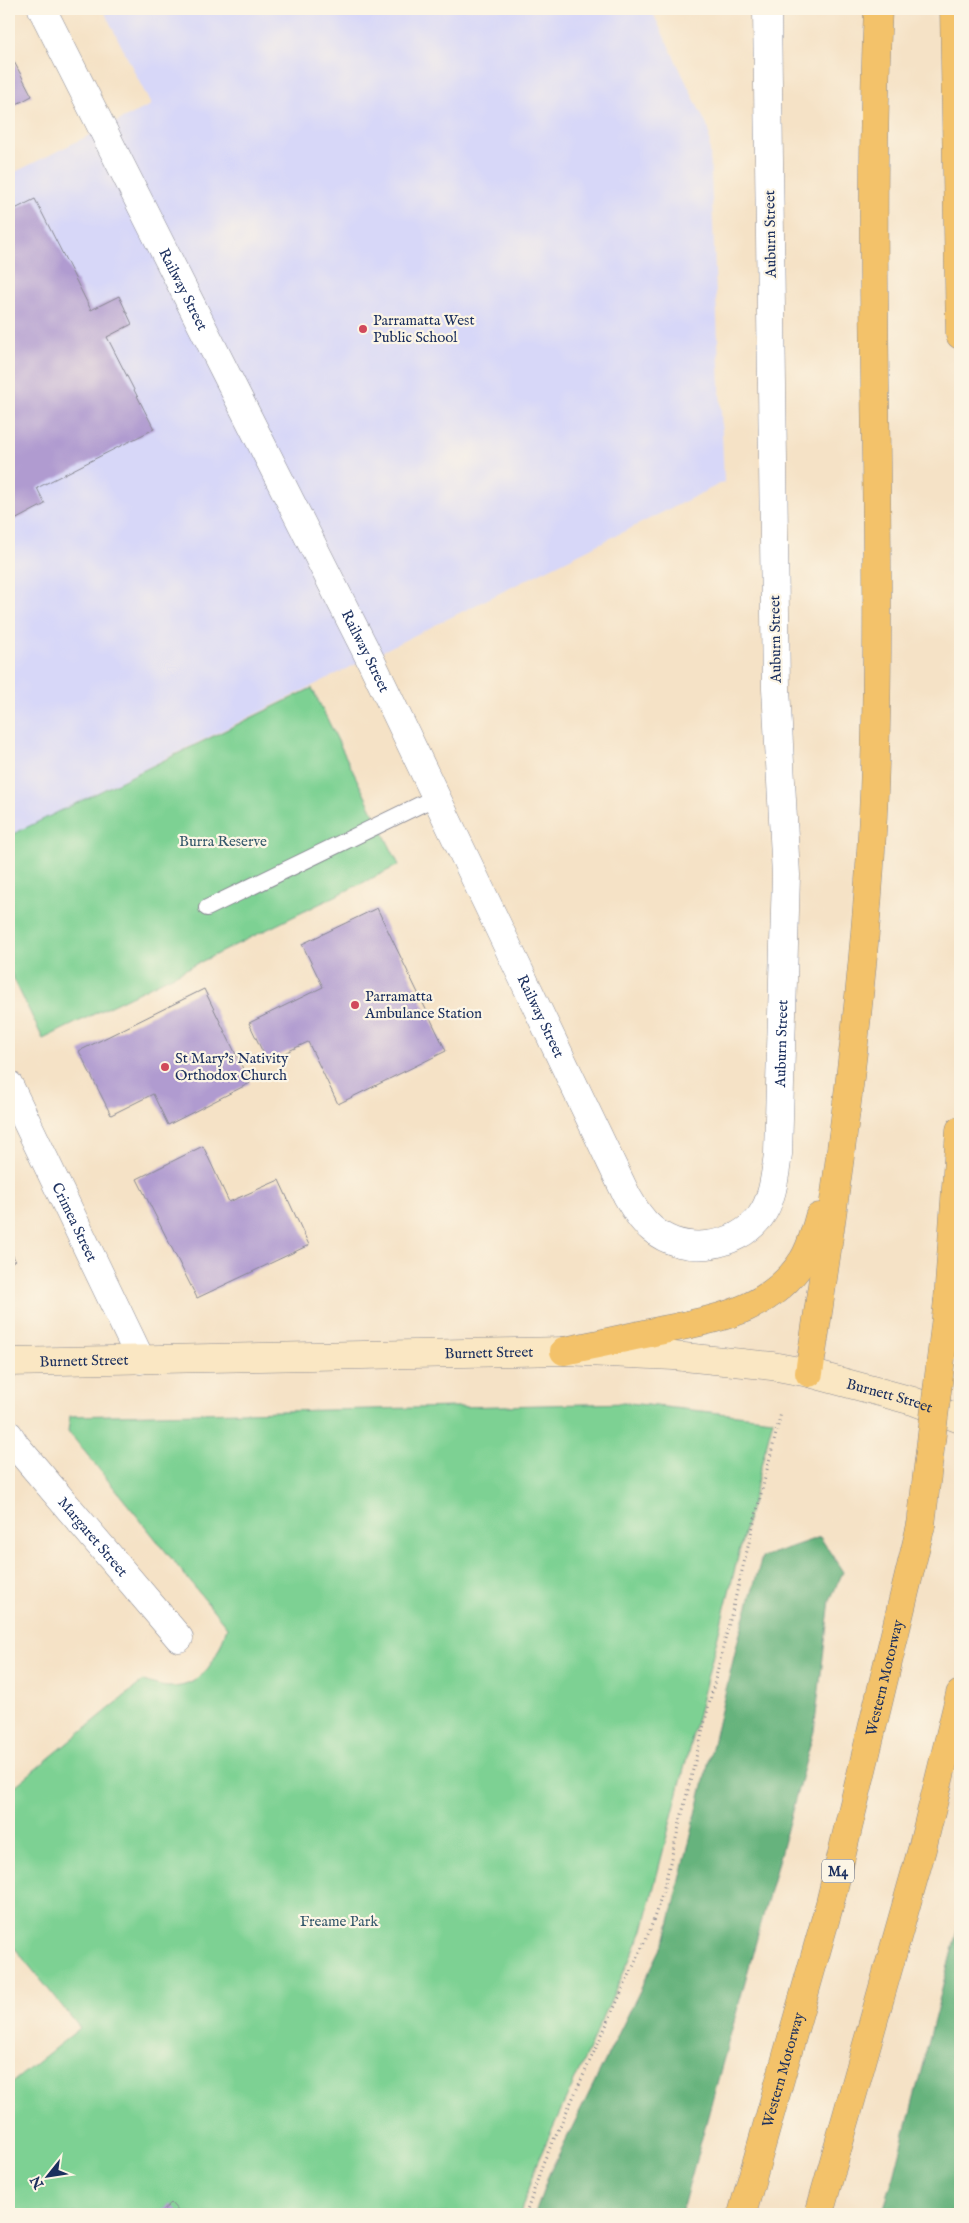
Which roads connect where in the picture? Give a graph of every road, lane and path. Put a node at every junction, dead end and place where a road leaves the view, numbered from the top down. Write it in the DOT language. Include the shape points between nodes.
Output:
graph roads {
  1 [pos="42,9"];
  2 [pos="767,9"];
  3 [pos="878,9"];
  4 [pos="954,9"];
  5 [pos="960,335"];
  6 [pos="436,797"];
  7 [pos="207,908"];
  8 [pos="9,1085"];
  9 [pos="845,1119"];
  10 [pos="960,1130"];
  11 [pos="720,1243"];
  12 [pos="564,1351"];
  13 [pos="141,1360"];
  14 [pos="9,1362"];
  15 [pos="809,1373"];
  16 [pos="781,1413"];
  17 [pos="960,1419"];
  18 [pos="9,1434"];
  19 [pos="179,1638"];
  20 [pos="960,1694"];
  21 [pos="526,2214"];
  22 [pos="742,2214"];
  23 [pos="819,2214"];
  1 -- 6 [label="street, Railway Street" via="372,663"];
  2 -- 11 [label="street, Auburn Street" via="776,688 786,875 780,1113 778,1154 770,1196 750,1227"];
  3 -- 9 [label="highway" via="873,239 878,615 874,775 862,963"];
  4 -- 5 [label="highway"];
  6 -- 7 [label="lane"];
  6 -- 11 [label="street, Railway Street" via="636,1211 653,1230 667,1239 686,1244"];
  8 -- 13 [label="street, Crimea Street"];
  9 -- 12 [label="highway" via="812,1242 794,1272 775,1290 756,1304 722,1317"];
  9 -- 15 [label="highway"];
  10 -- 22 [label="highway, Western Motorway / M4, bridge" via="948,1300 920,1525 830,1903"];
  12 -- 13 [label="main road, Burnett Street"];
  12 -- 15 [label="main road, Burnett Street" via="674,1356"];
  13 -- 14 [label="main road, Burnett Street"];
  15 -- 17 [label="main road, Burnett Street" via="913,1401"];
  16 -- 21 [label="path" via="663,1891 650,1930 543,2164"];
  18 -- 19 [label="street, Margaret Street"];
  20 -- 23 [label="highway" via="922,1850"];
}
